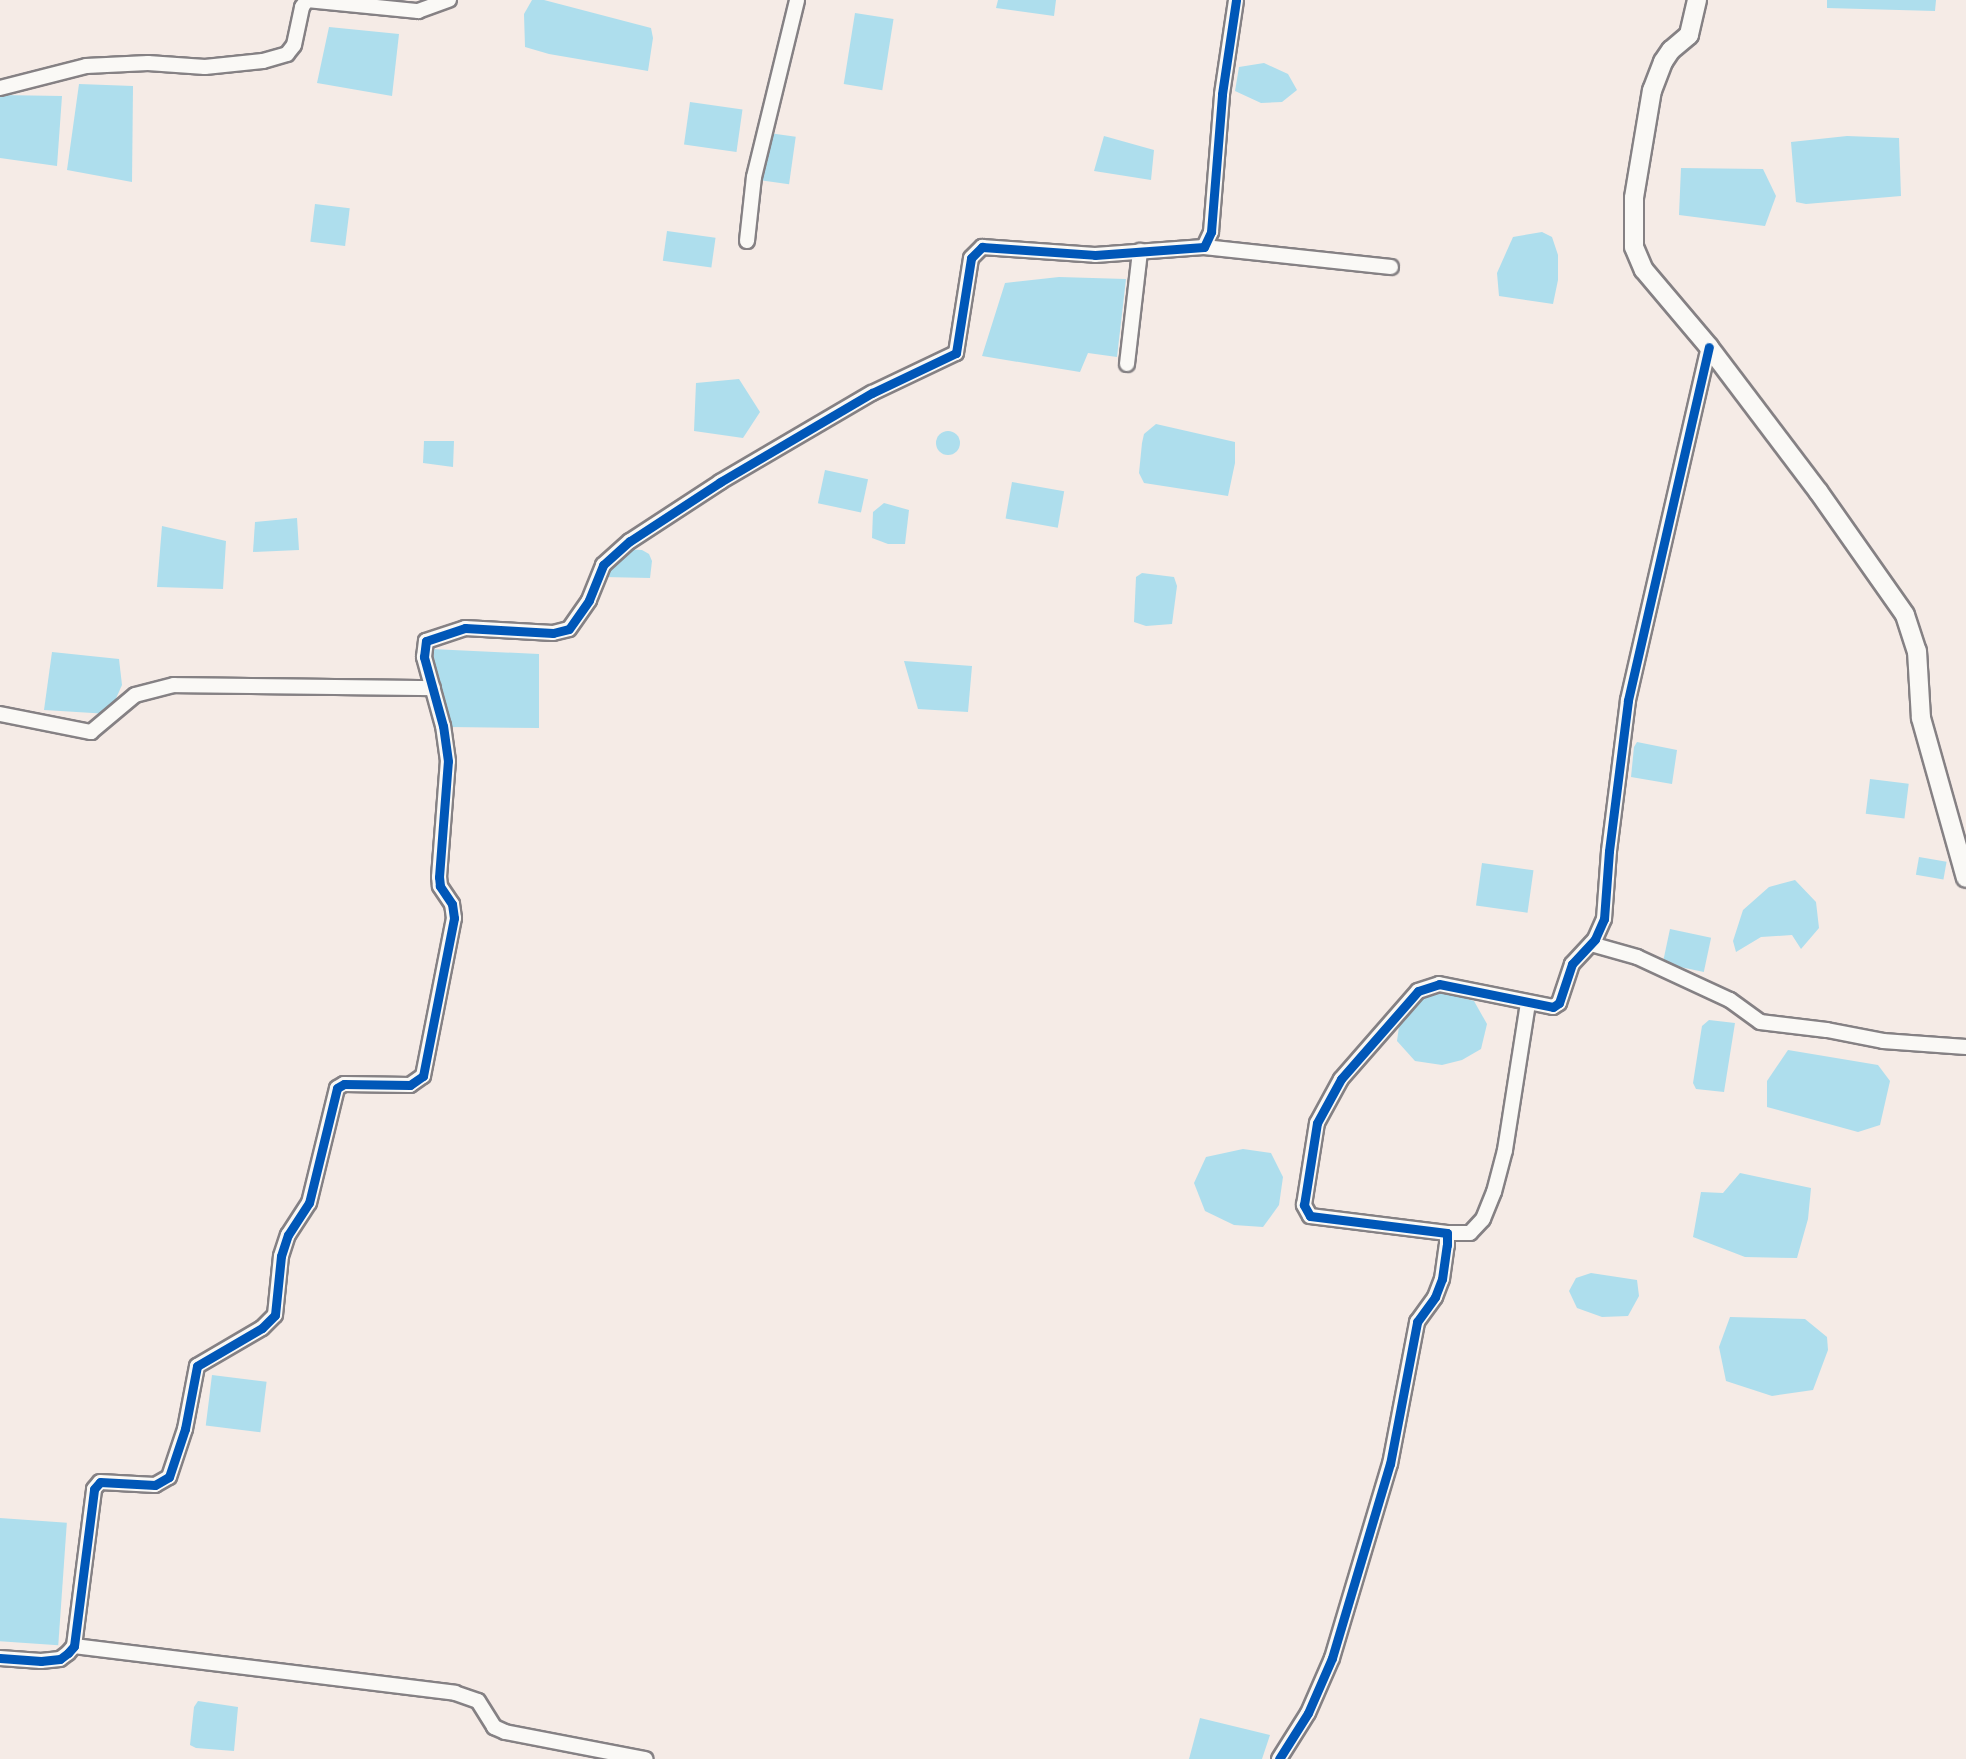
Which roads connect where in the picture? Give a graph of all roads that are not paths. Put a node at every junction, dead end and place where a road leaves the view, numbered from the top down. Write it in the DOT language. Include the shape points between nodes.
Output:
graph roads {
  1 [pos="449,0"];
  2 [pos="797,0"];
  3 [pos="1236,0"];
  4 [pos="1697,0"];
  5 [pos="0,88"];
  6 [pos="747,241"];
  7 [pos="1204,247"];
  8 [pos="1140,251"];
  9 [pos="1391,267"];
  10 [pos="1709,347"];
  11 [pos="1127,364"];
  12 [pos="433,688"];
  13 [pos="0,714"];
  14 [pos="1966,878"];
  15 [pos="1591,944"];
  16 [pos="1528,1003"];
  17 [pos="1966,1047"];
  18 [pos="1447,1233"];
  19 [pos="74,1646"];
  20 [pos="0,1658"];
  21 [pos="645,1759"];
  22 [pos="1279,1759"];
  1 -- 5 [label="street" via="418,11 307,0 291,50 263,61 205,67 148,63 86,66"];
  2 -- 6 [label="street" via="754,177"];
  3 -- 7 [label="street" via="1222,94 1211,232"];
  4 -- 10 [label="main road" via="1689,35 1663,62 1652,90 1638,168 1633,234 1644,270"];
  7 -- 8 [label="street"];
  7 -- 9 [label="street"];
  8 -- 11 [label="street"];
  8 -- 12 [label="street" via="1095,255 982,247 975,251 956,353 872,393 630,541 603,565 569,629 553,633 465,628 430,638 424,657"];
  10 -- 14 [label="main road" via="1905,615 1917,651 1921,718"];
  10 -- 15 [label="street" via="1628,700 1604,919"];
  12 -- 13 [label="street" via="174,685 135,695 91,732"];
  12 -- 19 [label="street" via="449,761 439,877 454,918 423,1076 410,1085 344,1084 333,1094 309,1203 288,1235 282,1256 275,1315 262,1328 197,1366 185,1429 169,1478 155,1485 100,1482 94,1489"];
  15 -- 16 [label="street" via="1572,964 1559,1003 1546,1007"];
  15 -- 17 [label="street" via="1636,957 1730,1000 1760,1022 1884,1041"];
  16 -- 18 [label="street" via="1494,1192 1483,1219 1470,1233"];
  16 -- 18 [label="street" via="1439,984 1418,991 1341,1079 1317,1123 1304,1205 1310,1216"];
  18 -- 22 [label="street" via="1442,1279 1417,1322 1390,1464 1335,1648 1308,1713"];
  19 -- 20 [label="street" via="60,1659"];
  19 -- 21 [label="street" via="455,1693 478,1701 494,1727 505,1732"];
}
